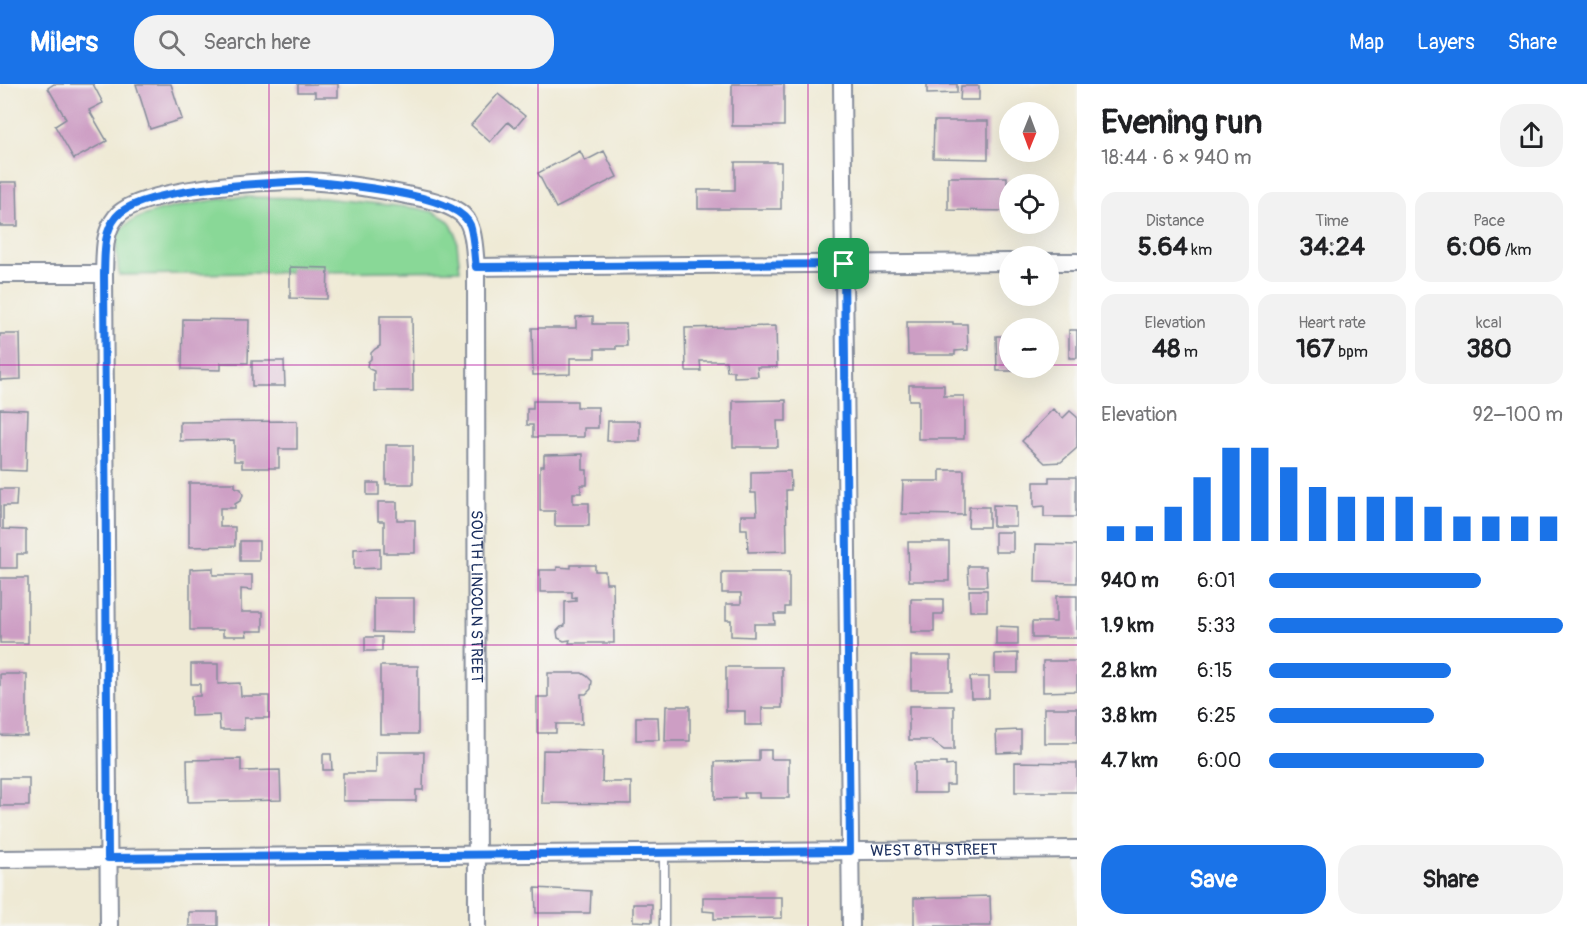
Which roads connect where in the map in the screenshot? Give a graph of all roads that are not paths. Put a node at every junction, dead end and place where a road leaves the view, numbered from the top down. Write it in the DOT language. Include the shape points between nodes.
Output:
graph roads {
  1 [pos="842,84"];
  2 [pos="999,262"];
  3 [pos="1059,262"];
  4 [pos="1077,262"];
  5 [pos="844,264"];
  6 [pos="476,267"];
  7 [pos="0,274"];
  8 [pos="104,274"];
  9 [pos="1077,849"];
  10 [pos="850,851"];
  11 [pos="664,853"];
  12 [pos="476,855"];
  13 [pos="108,858"];
  14 [pos="0,860"];
  15 [pos="109,926"];
  16 [pos="477,926"];
  17 [pos="664,926"];
  18 [pos="851,926"];
  1 -- 5 [label="street"];
  2 -- 5 [label="street"];
  3 -- 4 [label="street"];
  5 -- 6 [label="street"];
  5 -- 10 [label="street"];
  6 -- 8 [label="street, SOUTH LINCOLN STREET" via="470,224 460,212 440,202 401,193 307,181 198,189 134,204 117,215 107,234"];
  6 -- 12 [label="street, SOUTH LINCOLN STREET"];
  7 -- 8 [label="street"];
  8 -- 13 [label="street, SOUTH LINCOLN STREET"];
  9 -- 10 [label="street, WEST 8TH STREET"];
  10 -- 11 [label="street, WEST 8TH STREET"];
  10 -- 18 [label="street"];
  11 -- 12 [label="street, WEST 8TH STREET"];
  11 -- 17 [label="lane"];
  12 -- 13 [label="street, WEST 8TH STREET"];
  12 -- 16 [label="street, SOUTH LINCOLN STREET"];
  13 -- 14 [label="street, WEST 8TH STREET"];
  13 -- 15 [label="street, SOUTH LINCOLN STREET"];
}
